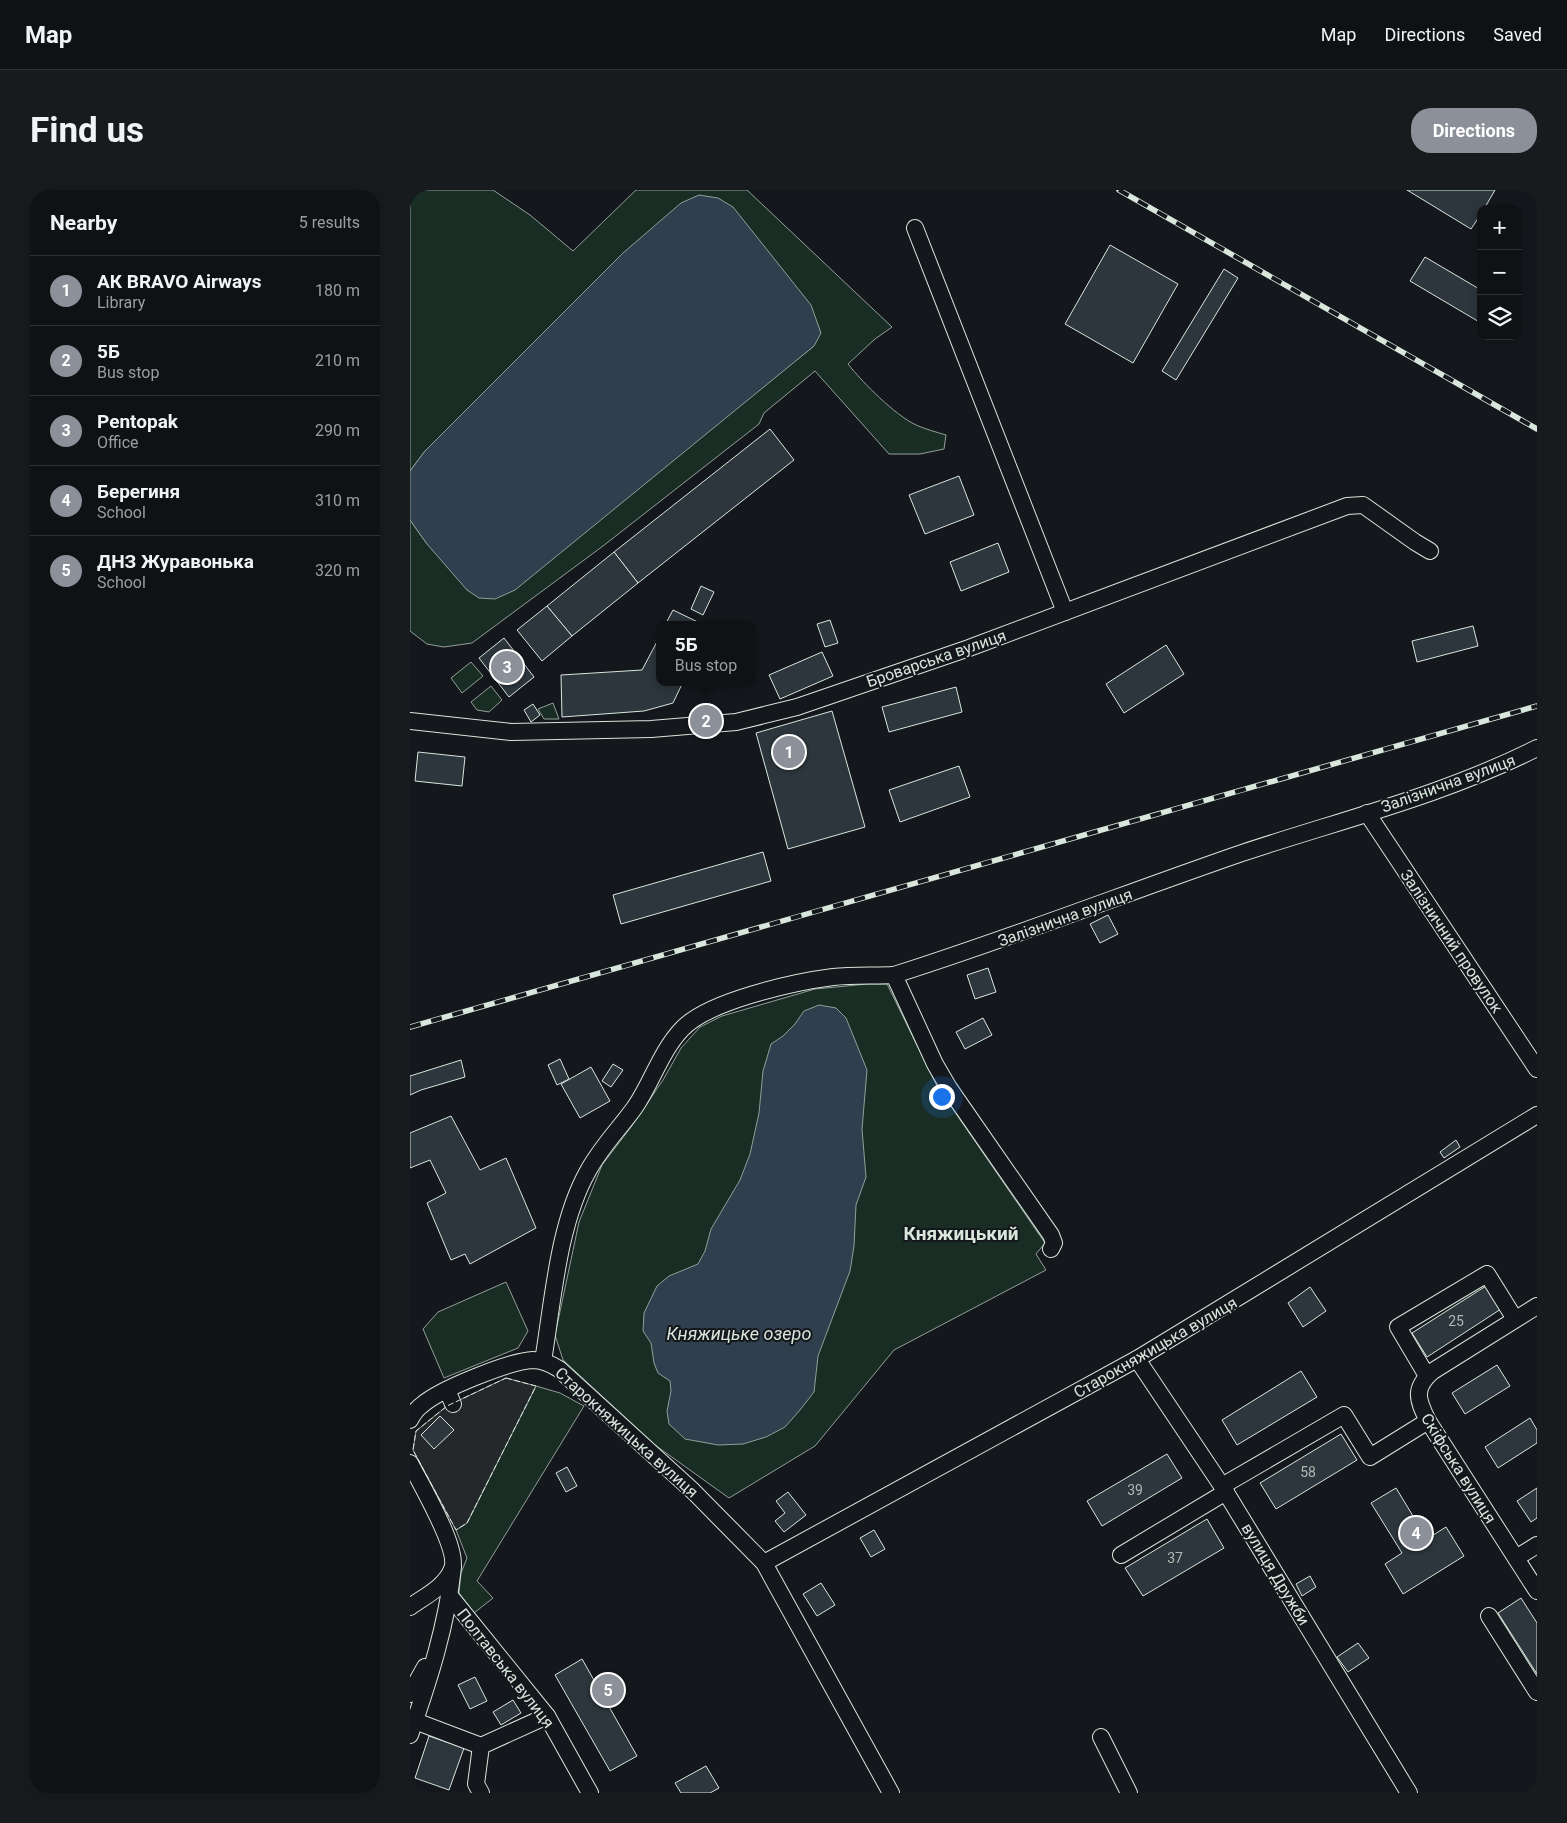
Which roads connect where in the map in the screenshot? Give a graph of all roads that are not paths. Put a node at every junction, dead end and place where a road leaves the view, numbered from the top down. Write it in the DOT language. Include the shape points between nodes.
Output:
graph roads {
  1 [pos="915,228"];
  2 [pos="1430,551"];
  3 [pos="1065,612"];
  4 [pos="410,721"];
  5 [pos="1537,748"];
  6 [pos="1367,812"];
  7 [pos="894,975"];
  8 [pos="1537,1068"];
  9 [pos="1537,1115"];
  10 [pos="1050,1248"];
  11 [pos="1537,1306"];
  12 [pos="1515,1320"];
  13 [pos="1138,1360"];
  14 [pos="543,1361"];
  15 [pos="1427,1376"];
  16 [pos="412,1414"];
  17 [pos="1428,1421"];
  18 [pos="410,1463"];
  19 [pos="1224,1489"];
  20 [pos="1537,1544"];
  21 [pos="1120,1555"];
  22 [pos="1516,1558"];
  23 [pos="764,1563"];
  24 [pos="453,1567"];
  25 [pos="1537,1591"];
  26 [pos="450,1596"];
  27 [pos="410,1607"];
  28 [pos="1488,1616"];
  29 [pos="442,1634"];
  30 [pos="1537,1692"];
  31 [pos="410,1694"];
  32 [pos="547,1716"];
  33 [pos="412,1728"];
  34 [pos="1101,1737"];
  35 [pos="480,1746"];
  36 [pos="476,1790"];
  37 [pos="590,1793"];
  38 [pos="891,1793"];
  39 [pos="1129,1793"];
  40 [pos="1409,1793"];
  1 -- 3 [label="street"];
  2 -- 3 [label="street, Броварська вулиця" via="1363,505 1347,506"];
  3 -- 4 [label="street, Броварська вулиця" via="797,707 736,722 651,729 511,732"];
  5 -- 6 [label="street, Залізнична вулиця" via="1420,796"];
  6 -- 7 [label="street, Залізнична вулиця"];
  6 -- 8 [label="street, Залізничний провулок"];
  7 -- 10 [label="street" via="935,1064 1051,1235 1054,1243"];
  7 -- 14 [label="street, Залізнична вулиця" via="835,977 778,988 702,1013 681,1031 635,1106 597,1157 578,1193 562,1246"];
  9 -- 13 [label="street, Старокняжицька вулиця"];
  11 -- 12 [label="street"];
  12 -- 15 [label="street"];
  12 -- 15 [label="street" via="1487,1274 1398,1327"];
  13 -- 19 [label="street, вулиця Дружби"];
  13 -- 23 [label="street, Старокняжицька вулиця"];
  14 -- 16 [label="street, Старокняжицька вулиця" via="510,1365 450,1397 432,1397"];
  14 -- 23 [label="street, Старокняжицька вулиця" via="559,1369 675,1474"];
  15 -- 17 [label="street, Скіфська вулиця" via="1418,1392"];
  17 -- 19 [label="street" via="1370,1457 1344,1415"];
  17 -- 22 [label="street, Скіфська вулиця"];
  18 -- 24 [label="street" via="448,1539"];
  19 -- 21 [label="street"];
  19 -- 40 [label="street, вулиця Дружби"];
  20 -- 22 [label="street"];
  22 -- 25 [label="street, Скіфська вулиця"];
  23 -- 38 [label="street, Старокняжицька вулиця"];
  24 -- 26 [label="street"];
  24 -- 27 [label="street" via="446,1581"];
  26 -- 29 [label="street"];
  26 -- 32 [label="street, Полтавська вулиця"];
  28 -- 30 [label="street"];
  29 -- 31 [label="street"];
  29 -- 33 [label="street"];
  32 -- 35 [label="street"];
  32 -- 37 [label="street, Полтавська вулиця"];
  33 -- 35 [label="street"];
  34 -- 39 [label="street"];
  35 -- 36 [label="street"];
}
